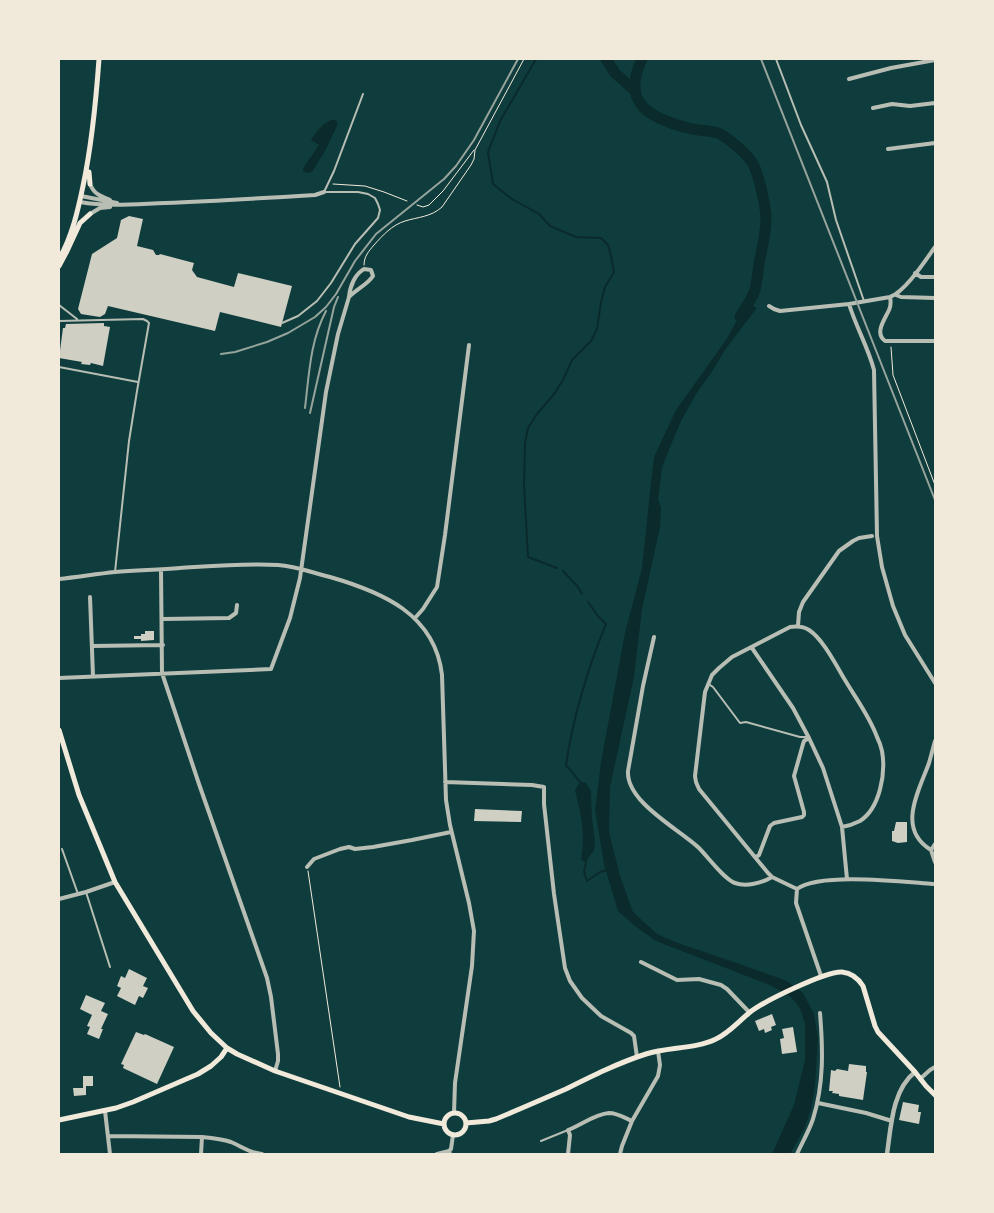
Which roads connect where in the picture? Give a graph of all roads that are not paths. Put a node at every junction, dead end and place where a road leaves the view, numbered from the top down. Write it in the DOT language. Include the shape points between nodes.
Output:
graph roads {
  1 [pos="99,59"];
  2 [pos="776,59"];
  3 [pos="935,60"];
  4 [pos="849,79"];
  5 [pos="363,94"];
  6 [pos="935,103"];
  7 [pos="873,108"];
  8 [pos="935,143"];
  9 [pos="888,149"];
  10 [pos="89,158"];
  11 [pos="90,184"];
  12 [pos="324,192"];
  13 [pos="81,199"];
  14 [pos="117,203"];
  15 [pos="122,205"];
  16 [pos="90,214"];
  17 [pos="935,247"];
  18 [pos="59,259"];
  19 [pos="59,266"];
  20 [pos="915,273"];
  21 [pos="935,277"];
  22 [pos="896,295"];
  23 [pos="349,297"];
  24 [pos="890,297"];
  25 [pos="935,298"];
  26 [pos="864,301"];
  27 [pos="849,304"];
  28 [pos="59,305"];
  29 [pos="769,306"];
  30 [pos="79,320"];
  31 [pos="59,321"];
  32 [pos="282,323"];
  33 [pos="935,341"];
  34 [pos="469,346"];
  35 [pos="59,367"];
  36 [pos="138,382"];
  37 [pos="872,536"];
  38 [pos="302,569"];
  39 [pos="162,570"];
  40 [pos="114,572"];
  41 [pos="59,579"];
  42 [pos="90,597"];
  43 [pos="237,604"];
  44 [pos="415,618"];
  45 [pos="163,619"];
  46 [pos="798,626"];
  47 [pos="654,637"];
  48 [pos="163,645"];
  49 [pos="92,646"];
  50 [pos="752,648"];
  51 [pos="162,674"];
  52 [pos="93,676"];
  53 [pos="59,678"];
  54 [pos="935,683"];
  55 [pos="707,684"];
  56 [pos="59,730"];
  57 [pos="809,738"];
  58 [pos="935,741"];
  59 [pos="445,782"];
  60 [pos="842,828"];
  61 [pos="451,832"];
  62 [pos="935,844"];
  63 [pos="62,850"];
  64 [pos="931,850"];
  65 [pos="756,857"];
  66 [pos="935,862"];
  67 [pos="307,868"];
  68 [pos="772,877"];
  69 [pos="847,879"];
  70 [pos="115,882"];
  71 [pos="935,884"];
  72 [pos="797,889"];
  73 [pos="86,892"];
  74 [pos="78,894"];
  75 [pos="59,899"];
  76 [pos="641,962"];
  77 [pos="110,967"];
  78 [pos="822,976"];
  79 [pos="749,1012"];
  80 [pos="820,1013"];
  81 [pos="227,1048"];
  82 [pos="658,1051"];
  83 [pos="637,1057"];
  84 [pos="935,1067"];
  85 [pos="275,1071"];
  86 [pos="914,1072"];
  87 [pos="920,1079"];
  88 [pos="935,1095"];
  89 [pos="818,1103"];
  90 [pos="105,1111"];
  91 [pos="454,1113"];
  92 [pos="59,1120"];
  93 [pos="632,1121"];
  94 [pos="892,1121"];
  95 [pos="466,1123"];
  96 [pos="444,1124"];
  97 [pos="568,1130"];
  98 [pos="454,1135"];
  99 [pos="108,1136"];
  100 [pos="202,1138"];
  101 [pos="541,1141"];
  102 [pos="450,1153"];
  103 [pos="110,1154"];
  104 [pos="201,1154"];
  105 [pos="262,1154"];
  106 [pos="437,1154"];
  107 [pos="568,1154"];
  108 [pos="620,1154"];
  109 [pos="796,1154"];
  110 [pos="887,1154"];
  1 -- 10 [label="main road"];
  2 -- 26 [label="lane" via="827,182 840,234"];
  3 -- 4 [label="street"];
  5 -- 12 [label="lane"];
  6 -- 7 [label="street"];
  8 -- 9 [label="street"];
  10 -- 11 [label="main road"];
  10 -- 13 [label="main road"];
  11 -- 14 [label="street" via="99,196"];
  12 -- 15 [label="street" via="240,200"];
  12 -- 32 [label="lane" via="368,194 378,204 378,218 355,244 317,301 298,316"];
  13 -- 14 [label="street"];
  13 -- 15 [label="street" via="95,205"];
  13 -- 18 [label="main road"];
  14 -- 15 [label="street"];
  15 -- 16 [label="street" via="100,208"];
  16 -- 19 [label="main road" via="80,223"];
  17 -- 20 [label="street"];
  20 -- 21 [label="street" via="921,277"];
  20 -- 22 [label="street"];
  22 -- 24 [label="street"];
  22 -- 25 [label="street"];
  23 -- 23 [label="street" via="372,279 371,270 364,268 360,271"];
  23 -- 38 [label="street" via="326,392"];
  24 -- 26 [label="street"];
  24 -- 33 [label="street" via="881,338 885,341"];
  26 -- 27 [label="street"];
  27 -- 29 [label="street" via="780,311"];
  27 -- 54 [label="street" via="874,370 877,536 882,567 905,636"];
  28 -- 30 [label="lane"];
  30 -- 31 [label="lane"];
  30 -- 36 [label="lane" via="143,320 149,323"];
  34 -- 44 [label="street" via="437,587"];
  35 -- 36 [label="lane"];
  36 -- 40 [label="lane"];
  37 -- 46 [label="street" via="859,538 839,551 803,602"];
  38 -- 39 [label="street" via="280,565 240,565"];
  38 -- 44 [label="street" via="370,591 392,601"];
  38 -- 51 [label="street" via="290,618 271,669"];
  39 -- 40 [label="street"];
  39 -- 45 [label="street"];
  40 -- 41 [label="street"];
  42 -- 49 [label="street"];
  43 -- 45 [label="street" via="236,613 229,618"];
  44 -- 59 [label="street" via="436,649 440,663"];
  45 -- 48 [label="street"];
  46 -- 50 [label="street" via="790,627"];
  46 -- 60 [label="street" via="810,631 830,656 872,726 882,751 881,782 873,807 861,820"];
  47 -- 68 [label="street" via="628,771 629,783 655,814 698,848 731,882 746,884"];
  48 -- 49 [label="street"];
  48 -- 51 [label="street"];
  49 -- 52 [label="street"];
  50 -- 55 [label="street" via="732,657"];
  50 -- 57 [label="street" via="786,696"];
  51 -- 52 [label="street"];
  51 -- 85 [label="street" via="267,978 278,1054"];
  52 -- 53 [label="street"];
  55 -- 57 [label="lane" via="740,723"];
  55 -- 65 [label="street" via="696,782"];
  56 -- 70 [label="main road" via="79,795"];
  57 -- 60 [label="street" via="823,768"];
  57 -- 65 [label="street" via="804,741 794,776 804,815 770,826"];
  58 -- 64 [label="street" via="917,792 912,819 918,840"];
  59 -- 61 [label="street"];
  59 -- 83 [label="street" via="544,787 565,968 582,998 601,1016 634,1036"];
  60 -- 69 [label="street"];
  61 -- 67 [label="street" via="373,847 340,849 314,859"];
  61 -- 91 [label="street" via="474,931 472,966 454,1083"];
  62 -- 64 [label="street"];
  63 -- 74 [label="lane"];
  64 -- 66 [label="street"];
  65 -- 68 [label="street"];
  68 -- 72 [label="street"];
  69 -- 71 [label="street"];
  69 -- 72 [label="street" via="806,883"];
  70 -- 73 [label="street"];
  70 -- 81 [label="main road" via="194,1014"];
  72 -- 78 [label="street" via="796,904"];
  73 -- 74 [label="street"];
  73 -- 77 [label="lane"];
  74 -- 75 [label="street"];
  76 -- 79 [label="street" via="677,980 699,979 721,985"];
  78 -- 79 [label="main road"];
  78 -- 86 [label="main road" via="842,972 856,977 863,986 878,1032"];
  79 -- 82 [label="main road" via="716,1039"];
  80 -- 89 [label="street" via="823,1060"];
  81 -- 85 [label="main road"];
  81 -- 90 [label="main road" via="216,1062 198,1074"];
  82 -- 83 [label="main road"];
  82 -- 93 [label="street" via="658,1076"];
  83 -- 95 [label="main road" via="496,1119"];
  84 -- 87 [label="street"];
  85 -- 96 [label="main road" via="414,1118"];
  86 -- 87 [label="main road"];
  86 -- 94 [label="street" via="900,1090"];
  87 -- 88 [label="main road"];
  89 -- 94 [label="street"];
  89 -- 109 [label="street"];
  90 -- 92 [label="main road"];
  90 -- 99 [label="street"];
  91 -- 95 [label="main road" via="461,1115"];
  91 -- 96 [label="main road"];
  93 -- 97 [label="street" via="610,1113"];
  93 -- 108 [label="street"];
  94 -- 110 [label="street"];
  95 -- 98 [label="main road" via="462,1132"];
  96 -- 98 [label="main road" via="446,1130"];
  97 -- 101 [label="lane"];
  97 -- 107 [label="street"];
  98 -- 102 [label="street"];
  99 -- 100 [label="street"];
  99 -- 103 [label="street"];
  100 -- 104 [label="street"];
  100 -- 105 [label="street" via="223,1140"];
  102 -- 106 [label="street"];
}
